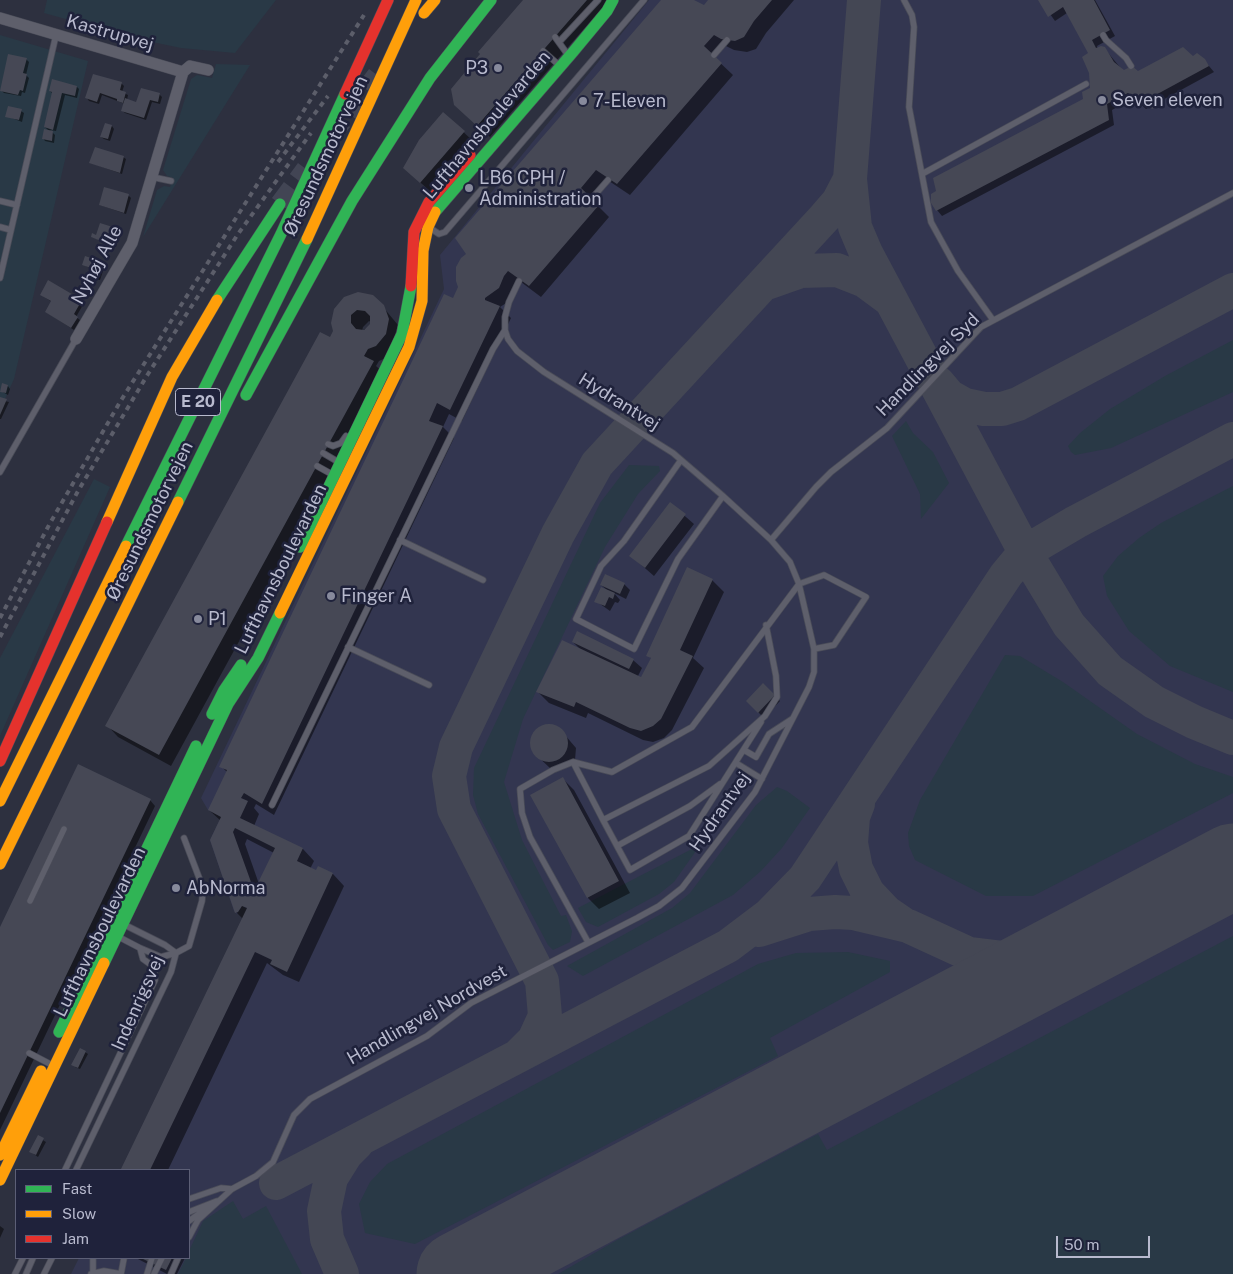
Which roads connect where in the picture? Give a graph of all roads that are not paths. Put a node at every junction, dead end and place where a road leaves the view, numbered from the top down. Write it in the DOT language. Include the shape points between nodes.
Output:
graph roads {
  1 [pos="388,0"];
  2 [pos="416,0"];
  3 [pos="435,0"];
  4 [pos="491,0"];
  5 [pos="598,0"];
  6 [pos="603,0"];
  7 [pos="613,0"];
  8 [pos="644,0"];
  9 [pos="904,0"];
  10 [pos="424,13"];
  11 [pos="0,18"];
  12 [pos="1103,34"];
  13 [pos="56,35"];
  14 [pos="727,40"];
  15 [pos="562,46"];
  16 [pos="543,51"];
  17 [pos="714,55"];
  18 [pos="556,63"];
  19 [pos="1131,66"];
  20 [pos="208,70"];
  21 [pos="183,72"];
  22 [pos="1086,84"];
  23 [pos="1149,98"];
  24 [pos="1153,106"];
  25 [pos="922,174"];
  26 [pos="152,177"];
  27 [pos="608,180"];
  28 [pos="171,182"];
  29 [pos="1233,194"];
  30 [pos="592,197"];
  31 [pos="0,201"];
  32 [pos="280,204"];
  33 [pos="17,205"];
  34 [pos="424,224"];
  35 [pos="0,228"];
  36 [pos="11,230"];
  37 [pos="0,278"];
  38 [pos="519,281"];
  39 [pos="992,320"];
  40 [pos="505,330"];
  41 [pos="76,339"];
  42 [pos="242,402"];
  43 [pos="369,404"];
  44 [pos="228,427"];
  45 [pos="328,444"];
  46 [pos="323,453"];
  47 [pos="681,460"];
  48 [pos="341,463"];
  49 [pos="317,466"];
  50 [pos="0,472"];
  51 [pos="347,474"];
  52 [pos="334,476"];
  53 [pos="723,496"];
  54 [pos="175,511"];
  55 [pos="400,540"];
  56 [pos="771,540"];
  57 [pos="484,580"];
  58 [pos="799,584"];
  59 [pos="766,625"];
  60 [pos="348,647"];
  61 [pos="814,649"];
  62 [pos="429,685"];
  63 [pos="765,716"];
  64 [pos="794,717"];
  65 [pos="744,750"];
  66 [pos="0,761"];
  67 [pos="573,762"];
  68 [pos="736,763"];
  69 [pos="762,778"];
  70 [pos="724,782"];
  71 [pos="0,800"];
  72 [pos="272,805"];
  73 [pos="603,820"];
  74 [pos="64,829"];
  75 [pos="184,838"];
  76 [pos="617,846"];
  77 [pos="0,864"];
  78 [pos="30,901"];
  79 [pos="118,921"];
  80 [pos="112,933"];
  81 [pos="588,942"];
  82 [pos="140,948"];
  83 [pos="176,953"];
  84 [pos="29,1052"];
  85 [pos="50,1064"];
  86 [pos="0,1155"];
  87 [pos="64,1169"];
  88 [pos="76,1169"];
  89 [pos="0,1180"];
  90 [pos="232,1188"];
  91 [pos="190,1199"];
  92 [pos="221,1199"];
  93 [pos="190,1212"];
  94 [pos="190,1220"];
  95 [pos="190,1235"];
  96 [pos="22,1259"];
  97 [pos="33,1259"];
  98 [pos="52,1259"];
  99 [pos="93,1259"];
  100 [pos="124,1259"];
  101 [pos="152,1259"];
  102 [pos="162,1259"];
  103 [pos="178,1259"];
  104 [pos="92,1273"];
  105 [pos="15,1274"];
  106 [pos="26,1274"];
  107 [pos="44,1274"];
  108 [pos="121,1274"];
  109 [pos="147,1274"];
  110 [pos="154,1274"];
  111 [pos="171,1274"];
  1 -- 71 [label="main road, Øresundsmotorvejen / E 20" via="281,234"];
  2 -- 54 [label="main road, Øresundsmotorvejen / E 20" via="307,239"];
  3 -- 10 [label="main road"];
  4 -- 42 [label="main road" via="430,78 371,171"];
  5 -- 15 [label="lane"];
  6 -- 15 [label="main road, Lufthavnsboulevarden"];
  7 -- 15 [label="main road, Lufthavnsboulevarden" via="607,11"];
  8 -- 34 [label="lane" via="445,232 439,234"];
  9 -- 25 [label="lane" via="914,27 909,107"];
  11 -- 13 [label="street, Kastrupvej"];
  12 -- 19 [label="lane"];
  13 -- 21 [label="street, Kastrupvej"];
  13 -- 33 [label="lane"];
  14 -- 17 [label="lane"];
  15 -- 18 [label="main road, Lufthavnsboulevarden"];
  16 -- 18 [label="lane"];
  18 -- 34 [label="main road, Lufthavnsboulevarden"];
  20 -- 21 [label="street, Kastrupvej" via="190,66"];
  21 -- 26 [label="street, Nyhøj Alle"];
  22 -- 25 [label="lane"];
  23 -- 24 [label="lane"];
  25 -- 39 [label="lane" via="931,222 958,271"];
  26 -- 28 [label="lane"];
  26 -- 41 [label="street, Nyhøj Alle" via="132,243"];
  27 -- 30 [label="lane"];
  29 -- 39 [label="lane, Handlingvej Syd"];
  31 -- 33 [label="lane"];
  32 -- 66 [label="main road" via="230,276 172,377"];
  33 -- 36 [label="lane"];
  34 -- 43 [label="main road, Lufthavnsboulevarden" via="414,232 408,317"];
  34 -- 51 [label="main road, Lufthavnsboulevarden" via="422,301 417,324"];
  35 -- 36 [label="lane"];
  36 -- 37 [label="lane"];
  38 -- 40 [label="lane" via="505,317"];
  39 -- 56 [label="lane, Handlingvej Syd" via="981,326 887,428 826,477"];
  40 -- 47 [label="lane, Hydrantvej" via="517,351 544,372"];
  40 -- 55 [label="lane"];
  41 -- 50 [label="lane"];
  43 -- 45 [label="lane" via="354,420 341,443"];
  43 -- 48 [label="main road, Lufthavnsboulevarden"];
  44 -- 54 [label="main road"];
  46 -- 48 [label="lane"];
  47 -- 53 [label="lane, Hydrantvej"];
  47 -- 53 [label="lane" via="624,541 601,566 576,619 634,649 678,558"];
  48 -- 51 [label="lane"];
  48 -- 52 [label="main road, Lufthavnsboulevarden"];
  49 -- 52 [label="lane"];
  51 -- 52 [label="lane"];
  51 -- 79 [label="main road, Lufthavnsboulevarden" via="258,658 228,704"];
  52 -- 79 [label="main road, Lufthavnsboulevarden" via="255,642 216,704"];
  53 -- 56 [label="lane, Hydrantvej"];
  54 -- 77 [label="main road, Øresundsmotorvejen / E 20"];
  55 -- 57 [label="lane"];
  55 -- 60 [label="lane"];
  56 -- 58 [label="lane" via="790,562"];
  58 -- 59 [label="lane"];
  58 -- 61 [label="lane, Hydrantvej"];
  58 -- 61 [label="lane" via="824,575 866,597 834,645"];
  59 -- 63 [label="lane" via="777,697"];
  59 -- 67 [label="lane" via="692,727 612,772"];
  60 -- 62 [label="lane"];
  60 -- 72 [label="lane"];
  61 -- 64 [label="lane, Hydrantvej" via="814,672"];
  63 -- 65 [label="lane"];
  63 -- 73 [label="lane" via="708,766"];
  64 -- 65 [label="lane" via="769,734 756,757"];
  64 -- 69 [label="lane, Hydrantvej"];
  65 -- 68 [label="lane"];
  67 -- 73 [label="lane"];
  67 -- 81 [label="lane" via="520,789 522,813 530,837"];
  68 -- 69 [label="lane"];
  68 -- 70 [label="lane"];
  69 -- 81 [label="lane, Hydrantvej" via="745,807 682,888 659,906"];
  70 -- 76 [label="lane" via="690,806"];
  70 -- 76 [label="lane" via="689,836 630,870"];
  73 -- 76 [label="lane"];
  74 -- 78 [label="lane"];
  75 -- 83 [label="lane, Indenrigsvej" via="203,888 188,946"];
  79 -- 80 [label="main road, Lufthavnsboulevarden"];
  79 -- 83 [label="lane"];
  80 -- 82 [label="lane, Indenrigsvej"];
  80 -- 85 [label="main road, Lufthavnsboulevarden"];
  81 -- 90 [label="lane, Handlingvej Nordvest" via="471,1003 427,1036 310,1099 294,1115 272,1162 256,1176"];
  82 -- 83 [label="lane" via="160,957"];
  82 -- 87 [label="lane, Indenrigsvej" via="143,958 154,967 155,980"];
  83 -- 88 [label="lane, Indenrigsvej" via="171,972"];
  84 -- 85 [label="lane"];
  85 -- 86 [label="main road, Lufthavnsboulevarden"];
  85 -- 89 [label="main road, Lufthavnsboulevarden"];
  90 -- 91 [label="lane" via="221,1188"];
  90 -- 92 [label="lane"];
  92 -- 93 [label="lane"];
  92 -- 94 [label="lane"];
  92 -- 95 [label="lane" via="198,1220"];
  96 -- 105 [label="lane"];
  97 -- 106 [label="lane"];
  98 -- 107 [label="lane"];
  99 -- 104 [label="lane"];
  100 -- 108 [label="lane"];
  101 -- 109 [label="lane"];
  102 -- 110 [label="lane"];
  103 -- 111 [label="lane"];
  104 -- 108 [label="lane"];
}
